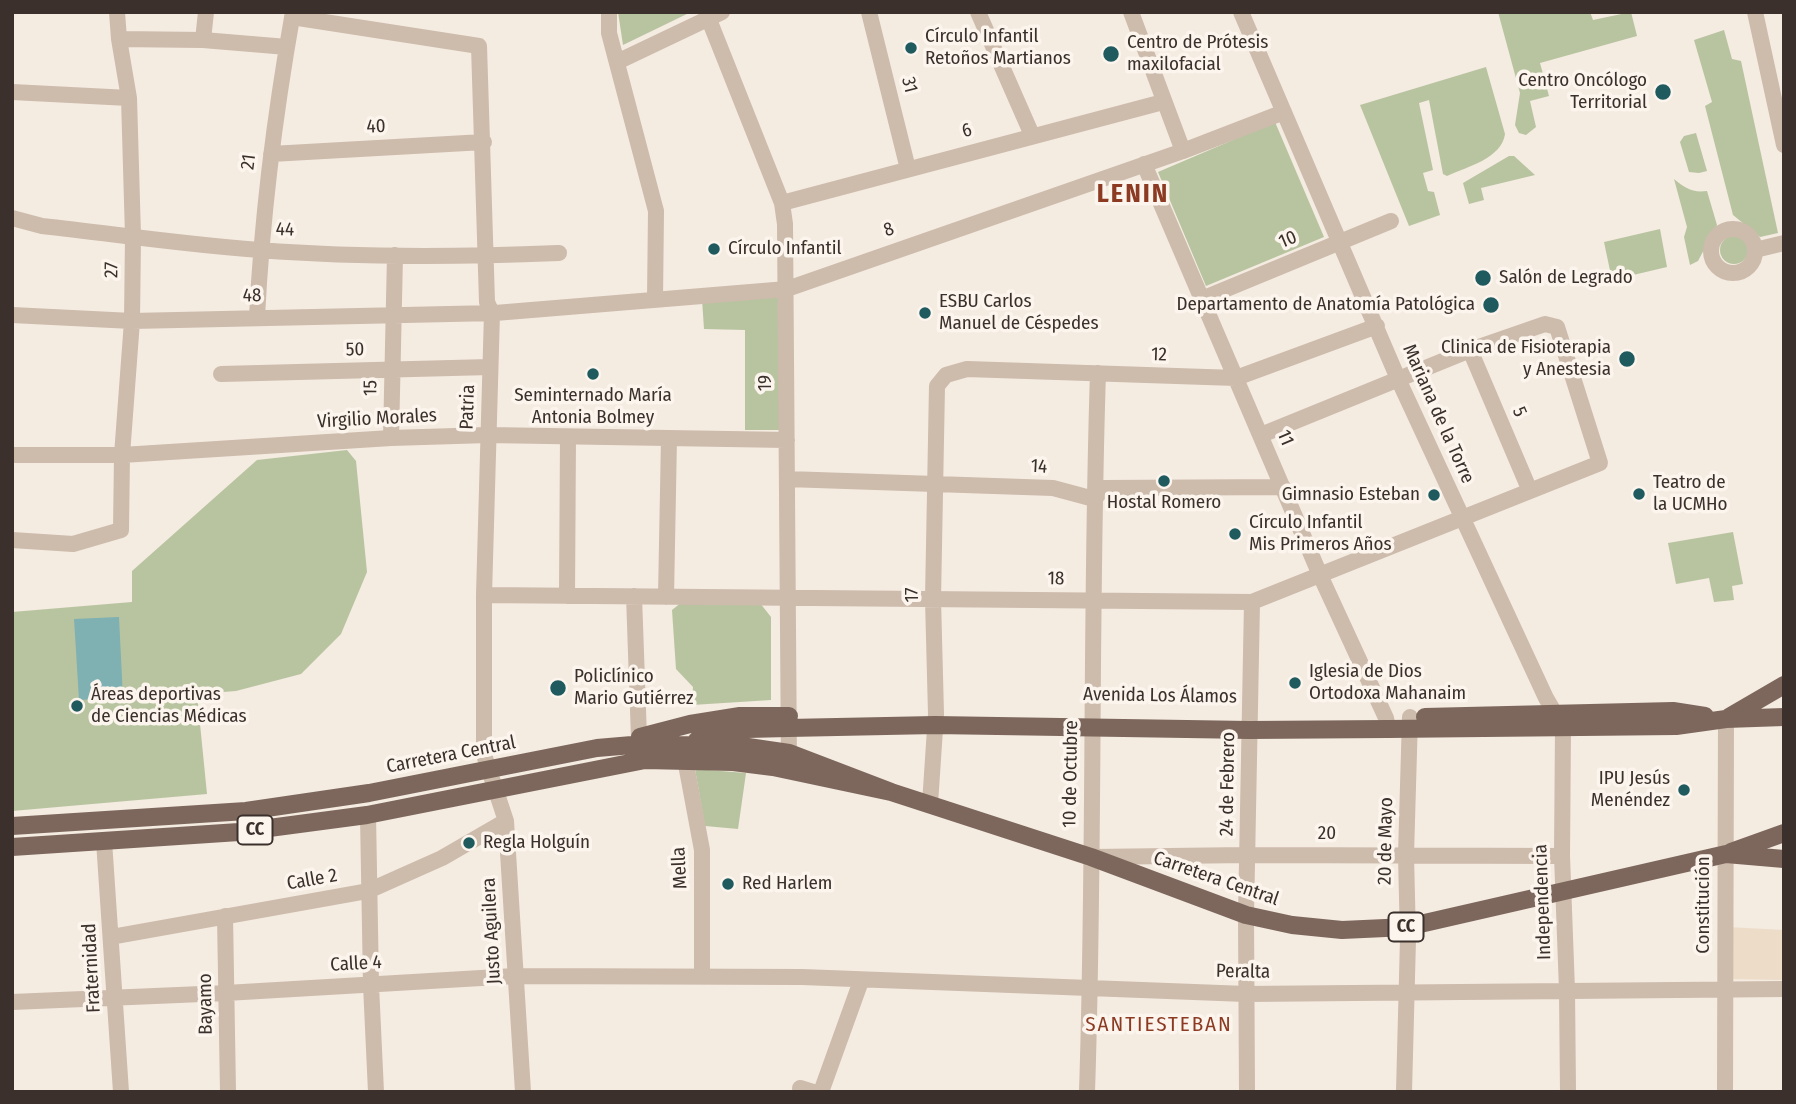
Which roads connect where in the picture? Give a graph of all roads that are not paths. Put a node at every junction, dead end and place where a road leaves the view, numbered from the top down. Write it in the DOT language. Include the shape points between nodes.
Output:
graph roads {
  1 [pos="117,12"];
  2 [pos="206,12"];
  3 [pos="609,12"];
  4 [pos="869,12"];
  5 [pos="978,12"];
  6 [pos="1130,12"];
  7 [pos="1241,12"];
  8 [pos="293,14"];
  9 [pos="713,14"];
  10 [pos="1757,14"];
  11 [pos="119,38"];
  12 [pos="203,40"];
  13 [pos="287,47"];
  14 [pos="1784,58"];
  15 [pos="617,62"];
  16 [pos="1767,62"];
  17 [pos="12,92"];
  18 [pos="129,98"];
  19 [pos="1163,102"];
  20 [pos="1284,112"];
  21 [pos="1032,135"];
  22 [pos="484,142"];
  23 [pos="1784,145"];
  24 [pos="1183,150"];
  25 [pos="271,154"];
  26 [pos="1144,164"];
  27 [pos="908,169"];
  28 [pos="782,203"];
  29 [pos="12,218"];
  30 [pos="1391,220"];
  31 [pos="134,236"];
  32 [pos="1339,241"];
  33 [pos="1784,243"];
  34 [pos="1755,250"];
  35 [pos="261,251"];
  36 [pos="559,253"];
  37 [pos="395,255"];
  38 [pos="485,256"];
  39 [pos="787,289"];
  40 [pos="1202,299"];
  41 [pos="655,300"];
  42 [pos="516,311"];
  43 [pos="492,313"];
  44 [pos="393,314"];
  45 [pos="12,315"];
  46 [pos="257,317"];
  47 [pos="132,321"];
  48 [pos="1377,326"];
  49 [pos="491,350"];
  50 [pos="1470,350"];
  51 [pos="490,367"];
  52 [pos="392,370"];
  53 [pos="1098,373"];
  54 [pos="221,374"];
  55 [pos="1237,379"];
  56 [pos="1399,381"];
  57 [pos="937,386"];
  58 [pos="488,435"];
  59 [pos="1261,435"];
  60 [pos="568,437"];
  61 [pos="391,438"];
  62 [pos="669,438"];
  63 [pos="787,440"];
  64 [pos="12,455"];
  65 [pos="122,455"];
  66 [pos="787,479"];
  67 [pos="935,485"];
  68 [pos="1283,487"];
  69 [pos="1530,491"];
  70 [pos="1094,499"];
  71 [pos="1462,518"];
  72 [pos="12,540"];
  73 [pos="1320,575"];
  74 [pos="484,595"];
  75 [pos="567,596"];
  76 [pos="634,596"];
  77 [pos="666,597"];
  78 [pos="787,598"];
  79 [pos="933,599"];
  80 [pos="1093,600"];
  81 [pos="1252,602"];
  82 [pos="1784,685"];
  83 [pos="1784,716"];
  84 [pos="935,719"];
  85 [pos="1726,719"];
  86 [pos="1559,720"];
  87 [pos="788,722"];
  88 [pos="1092,722"];
  89 [pos="1410,723"];
  90 [pos="1250,724"];
  91 [pos="1387,724"];
  92 [pos="639,738"];
  93 [pos="597,748"];
  94 [pos="684,752"];
  95 [pos="789,761"];
  96 [pos="488,770"];
  97 [pos="494,789"];
  98 [pos="930,804"];
  99 [pos="368,815"];
  100 [pos="506,821"];
  101 [pos="12,826"];
  102 [pos="1784,833"];
  103 [pos="104,841"];
  104 [pos="12,847"];
  105 [pos="1726,854"];
  106 [pos="1247,855"];
  107 [pos="1406,855"];
  108 [pos="1562,856"];
  109 [pos="1091,857"];
  110 [pos="1784,859"];
  111 [pos="368,891"];
  112 [pos="1563,892"];
  113 [pos="1246,915"];
  114 [pos="225,916"];
  115 [pos="1407,927"];
  116 [pos="111,936"];
  117 [pos="515,975"];
  118 [pos="702,975"];
  119 [pos="861,981"];
  120 [pos="371,985"];
  121 [pos="1091,989"];
  122 [pos="1725,989"];
  123 [pos="1784,989"];
  124 [pos="1567,990"];
  125 [pos="1406,992"];
  126 [pos="226,993"];
  127 [pos="1246,994"];
  128 [pos="114,997"];
  129 [pos="12,1002"];
  130 [pos="121,1092"];
  131 [pos="228,1092"];
  132 [pos="376,1092"];
  133 [pos="523,1092"];
  134 [pos="821,1092"];
  135 [pos="1087,1092"];
  136 [pos="1247,1092"];
  137 [pos="1404,1092"];
  138 [pos="1567,1092"];
  139 [pos="1725,1092"];
  1 -- 11 [label="street, 27"];
  2 -- 12 [label="street"];
  3 -- 15 [label="street"];
  4 -- 27 [label="street, 31"];
  5 -- 21 [label="street"];
  6 -- 19 [label="street"];
  7 -- 20 [label="street, Mariana de la Torre"];
  8 -- 13 [label="street, 21"];
  8 -- 22 [label="street, Patria" via="479,46"];
  9 -- 15 [label="street"];
  9 -- 28 [label="street, 19"];
  10 -- 16 [label="street"];
  11 -- 12 [label="street"];
  11 -- 18 [label="street, 27"];
  12 -- 13 [label="street"];
  13 -- 25 [label="street, 21"];
  14 -- 16 [label="street"];
  15 -- 41 [label="street" via="656,211"];
  16 -- 23 [label="street"];
  17 -- 18 [label="street"];
  18 -- 31 [label="street, 27"];
  19 -- 21 [label="street, 6"];
  19 -- 24 [label="street"];
  20 -- 24 [label="street, 8"];
  20 -- 32 [label="street, Mariana de la Torre"];
  21 -- 27 [label="street, 6"];
  22 -- 25 [label="street, 40"];
  22 -- 38 [label="street, Patria"];
  24 -- 26 [label="street, 8"];
  25 -- 35 [label="street, 21"];
  26 -- 39 [label="street, 8"];
  26 -- 40 [label="street, 11"];
  27 -- 28 [label="street, 6"];
  28 -- 39 [label="street, 19"];
  29 -- 31 [label="street, 44" via="42,226"];
  30 -- 32 [label="street, 10"];
  31 -- 35 [label="street, 44"];
  31 -- 47 [label="street, 27"];
  32 -- 40 [label="street, 10"];
  32 -- 48 [label="street, Mariana de la Torre"];
  33 -- 34 [label="street"];
  35 -- 37 [label="street, 44"];
  35 -- 46 [label="street, 21"];
  36 -- 38 [label="street, 44"];
  37 -- 38 [label="street, 44"];
  37 -- 44 [label="street, 15"];
  38 -- 43 [label="street, Patria" via="487,302"];
  39 -- 41 [label="street, 8"];
  39 -- 63 [label="street, 19"];
  40 -- 55 [label="street, 11"];
  41 -- 42 [label="street, 8"];
  42 -- 43 [label="street, 8"];
  42 -- 49 [label="street" via="497,329"];
  43 -- 44 [label="street, 48"];
  43 -- 49 [label="street, Patria"];
  44 -- 46 [label="street, 48"];
  44 -- 52 [label="street, 15"];
  45 -- 47 [label="street, 48"];
  46 -- 47 [label="street, 48"];
  47 -- 65 [label="street, 27"];
  48 -- 55 [label="street, 12"];
  48 -- 56 [label="street, Mariana de la Torre"];
  49 -- 51 [label="street, Patria"];
  50 -- 56 [label="street"];
  50 -- 69 [label="street, 5"];
  50 -- 69 [label="street, 18" via="1545,324 1557,327 1600,463"];
  51 -- 52 [label="street, 50"];
  51 -- 58 [label="street, Patria"];
  52 -- 54 [label="street, 50"];
  52 -- 61 [label="street, 15"];
  53 -- 55 [label="street, 12"];
  53 -- 57 [label="street, 12" via="967,369 946,374"];
  53 -- 70 [label="street, 10 de Octubre"];
  55 -- 59 [label="street, 11"];
  56 -- 59 [label="street"];
  56 -- 71 [label="street, Mariana de la Torre"];
  57 -- 67 [label="street, 17"];
  58 -- 60 [label="street, Virgilio Morales"];
  58 -- 61 [label="street, Virgilio Morales"];
  58 -- 74 [label="street, Patria"];
  59 -- 68 [label="street, 11"];
  60 -- 62 [label="street, Virgilio Morales"];
  60 -- 75 [label="street"];
  61 -- 65 [label="street, Virgilio Morales"];
  62 -- 63 [label="street, Virgilio Morales"];
  62 -- 77 [label="street"];
  63 -- 66 [label="street, 19"];
  64 -- 65 [label="street, Virgilio Morales"];
  65 -- 72 [label="street, 27" via="121,530 74,544"];
  66 -- 67 [label="street, 14"];
  66 -- 78 [label="street, 19"];
  67 -- 70 [label="street, 14" via="1053,488"];
  67 -- 79 [label="street, 17"];
  68 -- 70 [label="street" via="1104,488"];
  68 -- 73 [label="street, 11"];
  69 -- 71 [label="street, 18"];
  70 -- 80 [label="street, 10 de Octubre"];
  71 -- 73 [label="street, 18"];
  71 -- 86 [label="street, Mariana de la Torre"];
  73 -- 81 [label="street, 18"];
  73 -- 91 [label="street, 11"];
  74 -- 75 [label="street, 18"];
  74 -- 96 [label="street, Patria" via="484,755"];
  75 -- 76 [label="street, 18"];
  76 -- 77 [label="street, 18"];
  76 -- 92 [label="street"];
  77 -- 78 [label="street, 18"];
  78 -- 79 [label="street, 18"];
  78 -- 87 [label="street, 19"];
  79 -- 80 [label="street, 18"];
  79 -- 84 [label="street, 17"];
  80 -- 81 [label="street, 18"];
  80 -- 88 [label="street, 10 de Octubre"];
  81 -- 90 [label="street, 24 de Febrero"];
  82 -- 85 [label="main road"];
  83 -- 85 [label="main road, Avenida Los Álamos"];
  84 -- 87 [label="main road, Avenida Los Álamos"];
  84 -- 88 [label="main road, Avenida Los Álamos"];
  84 -- 98 [label="street, 17"];
  85 -- 86 [label="main road, Avenida Los Álamos" via="1673,710"];
  85 -- 105 [label="street, Constitución"];
  86 -- 89 [label="main road, Avenida Los Álamos"];
  86 -- 108 [label="street, Independencia"];
  87 -- 92 [label="main road, Avenida Los Álamos" via="740,716"];
  87 -- 94 [label="main road, Avenida Los Álamos" via="724,732"];
  87 -- 95 [label="street, 19"];
  88 -- 90 [label="main road, Avenida Los Álamos"];
  88 -- 109 [label="street, 10 de Octubre"];
  89 -- 91 [label="main road, Avenida Los Álamos"];
  89 -- 107 [label="street, 20 de Mayo"];
  90 -- 91 [label="main road, Avenida Los Álamos"];
  90 -- 106 [label="street, 24 de Febrero"];
  92 -- 93 [label="main road, Avenida Los Álamos"];
  93 -- 94 [label="main road, Carretera Central / CC"];
  93 -- 96 [label="main road, Carretera Central / CC"];
  94 -- 95 [label="main road, Carretera Central / CC" via="733,762"];
  94 -- 97 [label="main road, Carretera Central / CC"];
  94 -- 118 [label="street, Mella" via="702,850"];
  95 -- 98 [label="main road, Carretera Central / CC"];
  96 -- 97 [label="street, Justo Aguilera"];
  96 -- 101 [label="main road, Carretera Central / CC" via="246,811"];
  97 -- 99 [label="main road, Carretera Central / CC"];
  97 -- 100 [label="street, Justo Aguilera"];
  98 -- 109 [label="main road, Carretera Central / CC"];
  99 -- 103 [label="main road, Carretera Central / CC" via="239,832"];
  99 -- 111 [label="street"];
  100 -- 111 [label="street, Calle 2" via="442,858"];
  100 -- 117 [label="street, Justo Aguilera"];
  102 -- 105 [label="main road"];
  103 -- 104 [label="main road, Carretera Central / CC"];
  103 -- 116 [label="street, Fraternidad"];
  105 -- 110 [label="main road, Carretera Central / CC"];
  105 -- 112 [label="main road, Carretera Central / CC"];
  105 -- 122 [label="street, Constitución"];
  106 -- 107 [label="street, 20"];
  106 -- 109 [label="street, 20"];
  106 -- 113 [label="street, 24 de Febrero"];
  107 -- 108 [label="street, 20"];
  107 -- 115 [label="street, 20 de Mayo"];
  108 -- 112 [label="street, Independencia"];
  109 -- 113 [label="main road, Carretera Central / CC"];
  109 -- 121 [label="street, 10 de Octubre"];
  111 -- 114 [label="street, Calle 2"];
  111 -- 120 [label="street"];
  112 -- 115 [label="main road, Carretera Central / CC"];
  112 -- 124 [label="street, Independencia"];
  113 -- 115 [label="main road, Carretera Central / CC" via="1342,930"];
  113 -- 127 [label="street, 24 de Febrero"];
  114 -- 116 [label="street, Calle 2"];
  114 -- 126 [label="street, Bayamo"];
  115 -- 125 [label="street, 20 de Mayo"];
  116 -- 128 [label="street, Fraternidad"];
  117 -- 118 [label="street, Calle 4"];
  117 -- 120 [label="street, Calle 4"];
  117 -- 133 [label="street, Justo Aguilera"];
  118 -- 119 [label="street, Peralta"];
  119 -- 121 [label="street, Peralta"];
  119 -- 134 [label="street"];
  120 -- 126 [label="street, Calle 4"];
  120 -- 132 [label="street"];
  121 -- 127 [label="street, Peralta"];
  121 -- 135 [label="street, 10 de Octubre"];
  122 -- 123 [label="street, Peralta"];
  122 -- 124 [label="street, Peralta"];
  122 -- 139 [label="street, Constitución"];
  124 -- 125 [label="street, Peralta"];
  124 -- 138 [label="street, Independencia"];
  125 -- 127 [label="street, Peralta"];
  125 -- 137 [label="street, 20 de Mayo"];
  126 -- 128 [label="street, Calle 4"];
  126 -- 131 [label="street, Bayamo"];
  127 -- 136 [label="street, 24 de Febrero"];
  128 -- 129 [label="street, Calle 4"];
  128 -- 130 [label="street, Fraternidad"];
}
